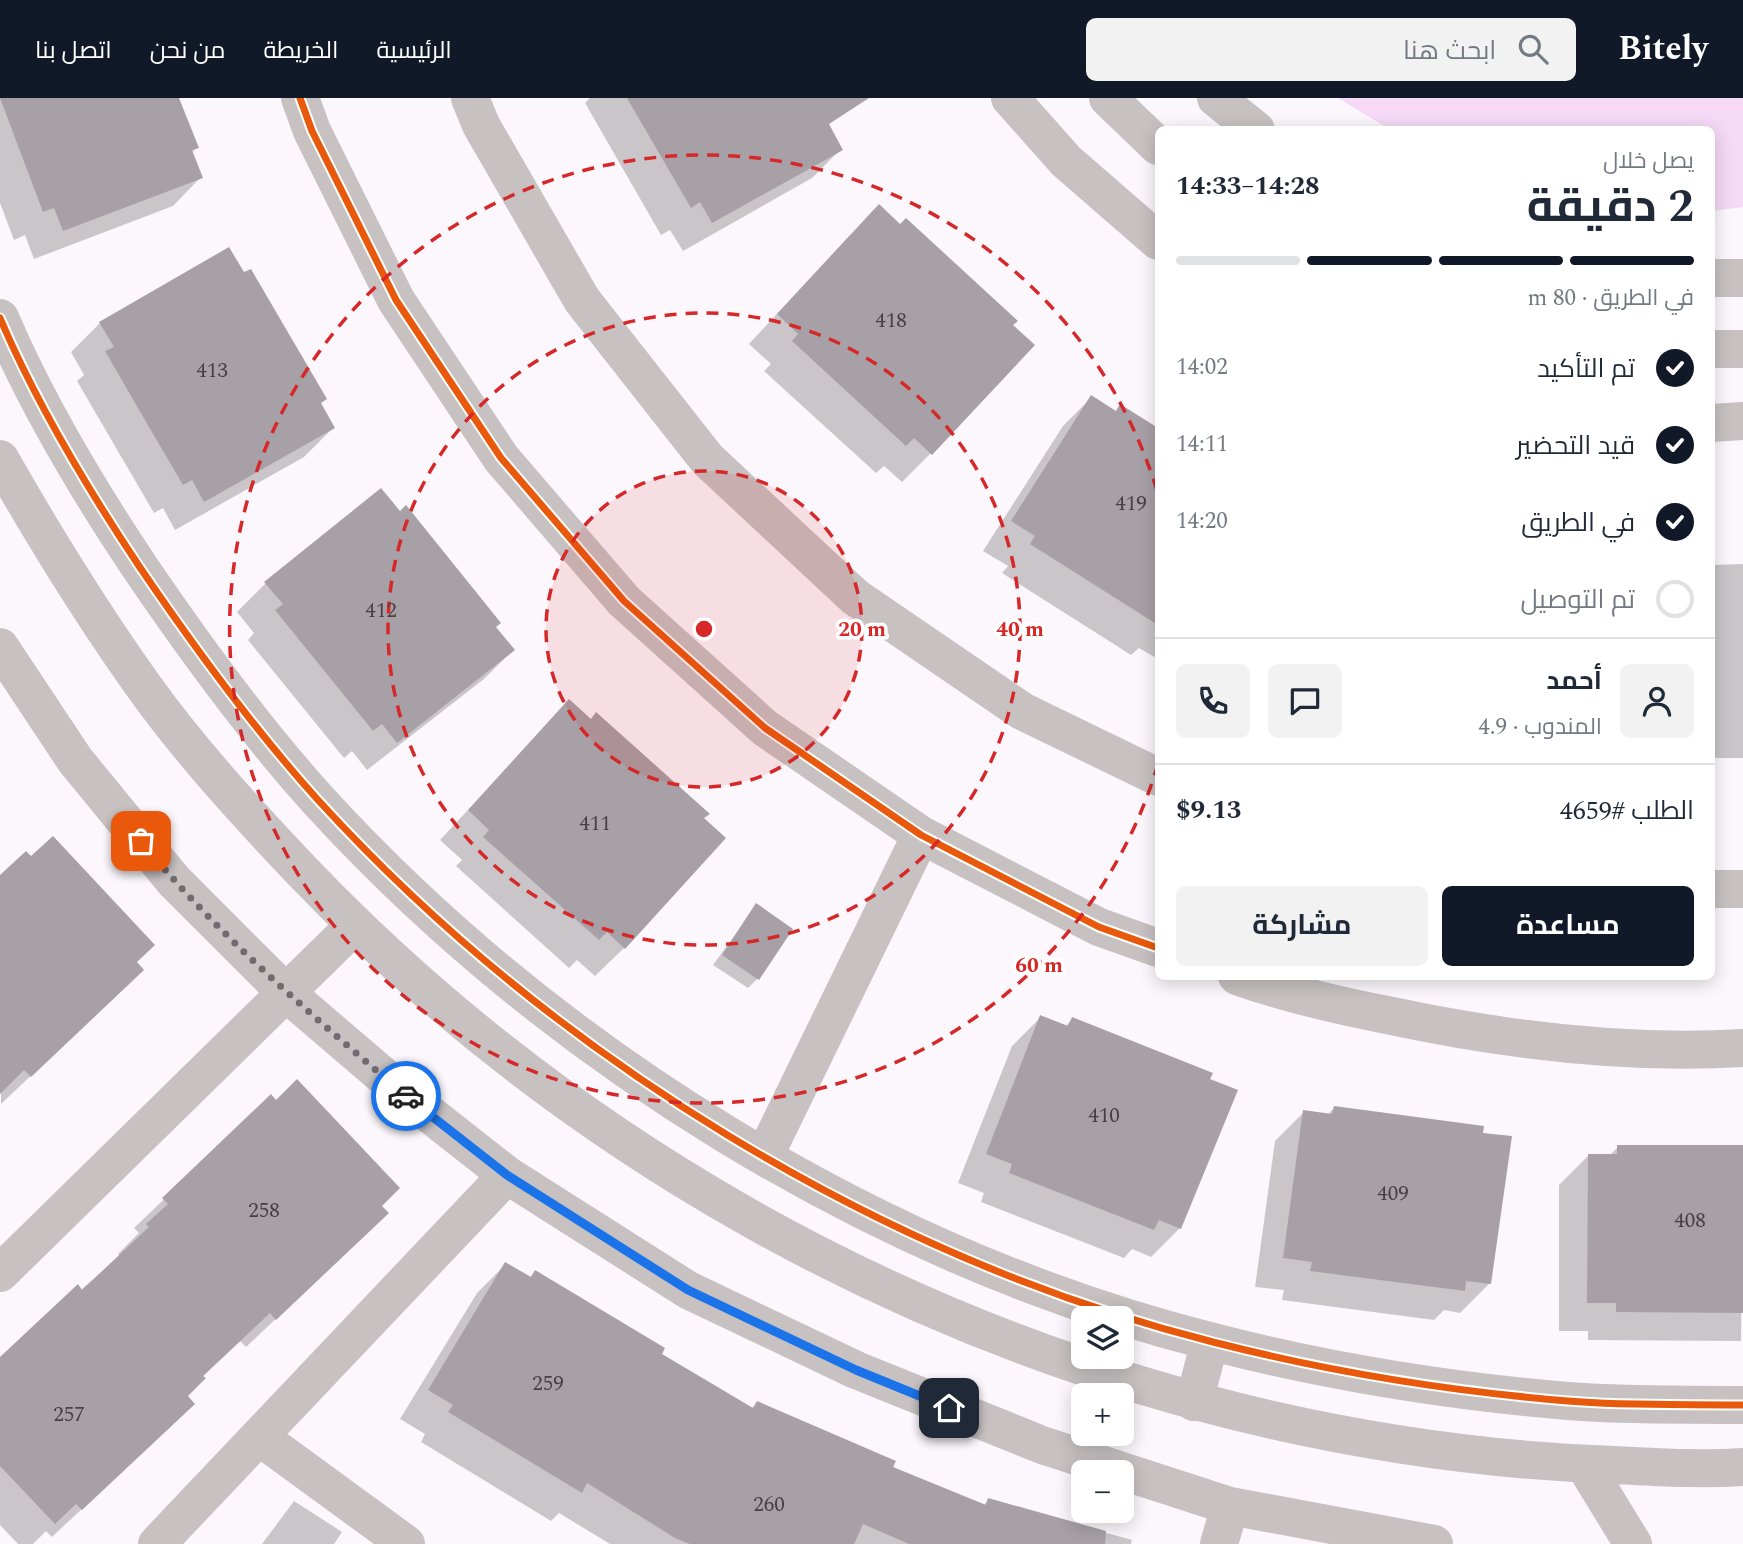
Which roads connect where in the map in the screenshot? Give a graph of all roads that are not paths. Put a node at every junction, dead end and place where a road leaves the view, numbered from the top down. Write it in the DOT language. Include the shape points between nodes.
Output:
graph roads {
  1 [pos="300,98"];
  2 [pos="470,98"];
  3 [pos="1010,98"];
  4 [pos="1108,98"];
  5 [pos="1216,98"];
  6 [pos="1251,126"];
  7 [pos="1155,143"];
  8 [pos="1155,238"];
  9 [pos="1715,278"];
  10 [pos="1743,278"];
  11 [pos="0,318"];
  12 [pos="1715,349"];
  13 [pos="1743,349"];
  14 [pos="1743,421"];
  15 [pos="1715,423"];
  16 [pos="0,459"];
  17 [pos="0,647"];
  18 [pos="1155,776"];
  19 [pos="921,835"];
  20 [pos="1715,889"];
  21 [pos="1743,889"];
  22 [pos="354,926"];
  23 [pos="1155,947"];
  24 [pos="1248,980"];
  25 [pos="285,992"];
  26 [pos="1743,1048"];
  27 [pos="764,1157"];
  28 [pos="507,1175"];
  29 [pos="0,1273"];
  30 [pos="1210,1341"];
  31 [pos="1194,1402"];
  32 [pos="1743,1405"];
  33 [pos="261,1438"];
  34 [pos="1584,1464"];
  35 [pos="1743,1467"];
  36 [pos="1230,1506"];
  37 [pos="156,1544"];
  38 [pos="406,1544"];
  39 [pos="1219,1544"];
  40 [pos="1434,1544"];
  41 [pos="1633,1544"];
  1 -- 19 [label="street" via="396,300 501,458 624,601 765,728"];
  2 -- 18 [label="street" via="582,300 707,459 855,597 1022,710"];
  3 -- 8 [label="street" via="1066,161"];
  4 -- 7 [label="street"];
  5 -- 6 [label="street"];
  9 -- 10 [label="street"];
  11 -- 27 [label="street" via="91,494 197,653 318,800 465,943 604,1053"];
  12 -- 13 [label="street"];
  14 -- 15 [label="street"];
  16 -- 22 [label="street" via="55,555 144,687 244,810"];
  17 -- 25 [label="street" via="75,760 174,881"];
  19 -- 23 [label="street" via="1099,927"];
  19 -- 27 [label="street"];
  20 -- 21 [label="street"];
  22 -- 25 [label="street"];
  22 -- 31 [label="street" via="476,1034 606,1131 744,1217 889,1292 1039,1353"];
  24 -- 26 [label="street" via="1287,994 1483,1036 1682,1051"];
  25 -- 28 [label="street" via="408,1098"];
  25 -- 29 [label="street"];
  27 -- 30 [label="street" via="907,1231 1056,1293"];
  28 -- 33 [label="street"];
  28 -- 36 [label="street" via="688,1290 856,1370 1042,1445"];
  30 -- 31 [label="street"];
  30 -- 32 [label="street" via="1390,1381 1573,1402"];
  31 -- 34 [label="street" via="1327,1433 1448,1452"];
  33 -- 37 [label="street"];
  33 -- 38 [label="street"];
  34 -- 35 [label="street"];
  34 -- 41 [label="street"];
  36 -- 39 [label="street"];
  36 -- 40 [label="street"];
}
